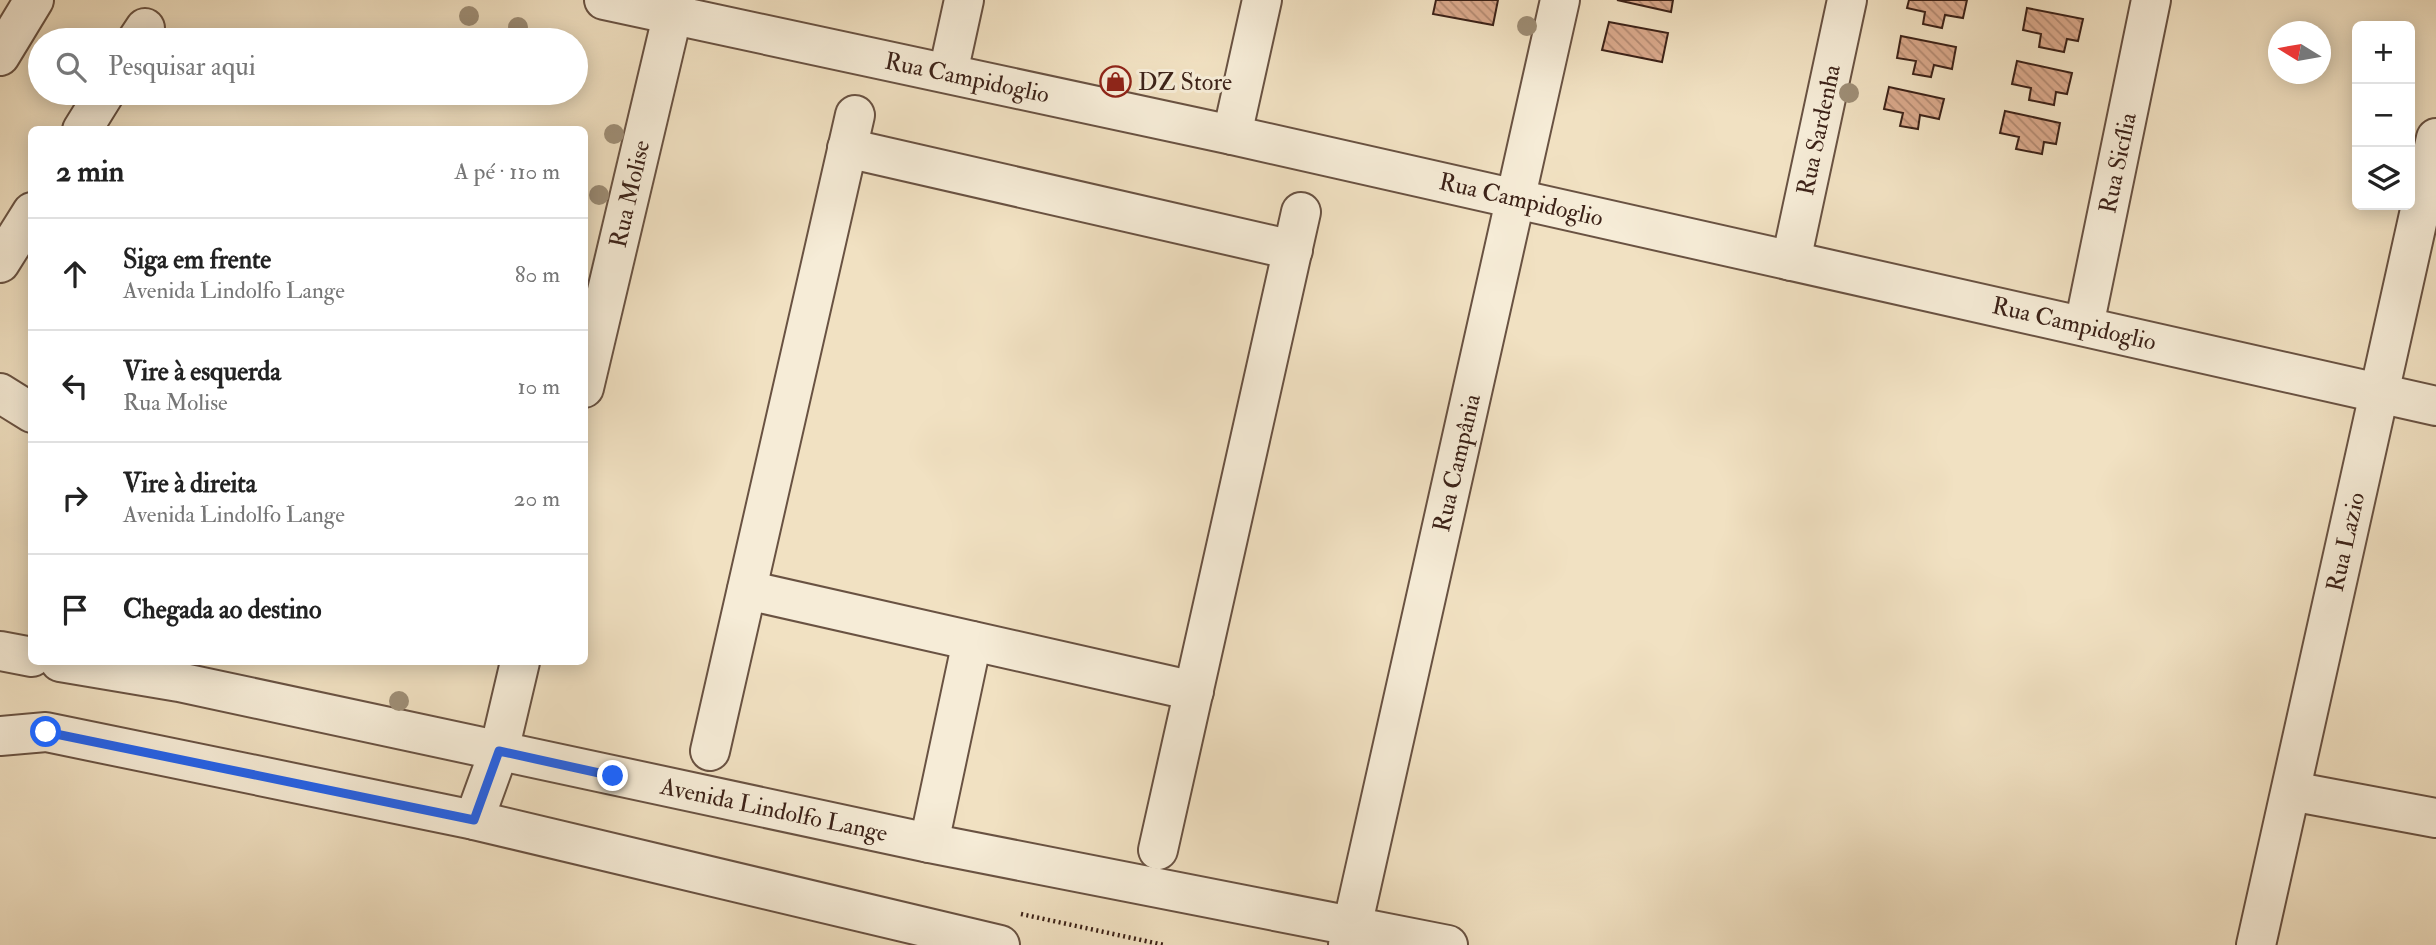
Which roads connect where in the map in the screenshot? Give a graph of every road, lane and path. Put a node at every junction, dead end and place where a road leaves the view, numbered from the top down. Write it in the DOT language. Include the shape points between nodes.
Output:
graph roads {
  1 [pos="34,0"];
  2 [pos="604,0"];
  3 [pos="964,0"];
  4 [pos="1262,0"];
  5 [pos="1560,0"];
  6 [pos="1847,0"];
  7 [pos="2151,0"];
  8 [pos="674,7"];
  9 [pos="0,56"];
  10 [pos="948,73"];
  11 [pos="98,105"];
  12 [pos="84,126"];
  13 [pos="1232,135"];
  14 [pos="2436,138"];
  15 [pos="1517,199"];
  16 [pos="1301,212"];
  17 [pos="28,218"];
  18 [pos="1293,250"];
  19 [pos="1791,261"];
  20 [pos="0,263"];
  21 [pos="2084,326"];
  22 [pos="588,371"];
  23 [pos="0,393"];
  24 [pos="2379,394"];
  25 [pos="2436,406"];
  26 [pos="28,410"];
  27 [pos="747,590"];
  28 [pos="972,641"];
  29 [pos="0,651"];
  30 [pos="28,656"];
  31 [pos="95,665"];
  32 [pos="519,665"];
  33 [pos="178,672"];
  34 [pos="1194,691"];
  35 [pos="0,736"];
  36 [pos="499,751"];
  37 [pos="710,751"];
  38 [pos="2291,791"];
  39 [pos="2436,818"];
  40 [pos="474,820"];
  41 [pos="929,843"];
  42 [pos="1158,850"];
  43 [pos="1351,935"];
  44 [pos="1000,945"];
  45 [pos="1448,945"];
  46 [pos="2256,945"];
  1 -- 9 [label="street"];
  2 -- 8 [label="street, Rua Campidoglio"];
  3 -- 10 [label="street"];
  4 -- 13 [label="street"];
  5 -- 15 [label="street, Rua Campânia"];
  6 -- 19 [label="street, Rua Sardenha"];
  7 -- 21 [label="street, Rua Sicília"];
  8 -- 10 [label="street, Rua Campidoglio"];
  8 -- 22 [label="street, Rua Molise"];
  10 -- 13 [label="street, Rua Campidoglio"];
  11 -- 12 [label="street"];
  13 -- 15 [label="street, Rua Campidoglio"];
  14 -- 24 [label="street, Rua Lazio"];
  15 -- 19 [label="street, Rua Campidoglio"];
  15 -- 43 [label="street, Rua Campânia"];
  16 -- 18 [label="street"];
  17 -- 20 [label="street"];
  18 -- 27 [label="street" via="851,131"];
  18 -- 34 [label="street"];
  19 -- 21 [label="street, Rua Campidoglio"];
  21 -- 24 [label="street, Rua Campidoglio"];
  23 -- 26 [label="street"];
  24 -- 25 [label="street, Rua Campidoglio"];
  24 -- 38 [label="street, Rua Lazio"];
  27 -- 28 [label="street"];
  27 -- 37 [label="street"];
  28 -- 34 [label="street"];
  28 -- 41 [label="street"];
  29 -- 30 [label="street"];
  31 -- 33 [label="street, Avenida Lindolfo Lange"];
  32 -- 36 [label="street"];
  33 -- 36 [label="street, Avenida Lindolfo Lange"];
  34 -- 42 [label="street"];
  35 -- 40 [label="street" via="46,732"];
  36 -- 40 [label="street"];
  36 -- 41 [label="street, Avenida Lindolfo Lange"];
  38 -- 39 [label="street"];
  38 -- 46 [label="street, Rua Lazio"];
  40 -- 44 [label="street"];
  41 -- 43 [label="street, Avenida Lindolfo Lange"];
  43 -- 45 [label="street, Avenida Lindolfo Lange"];
}
